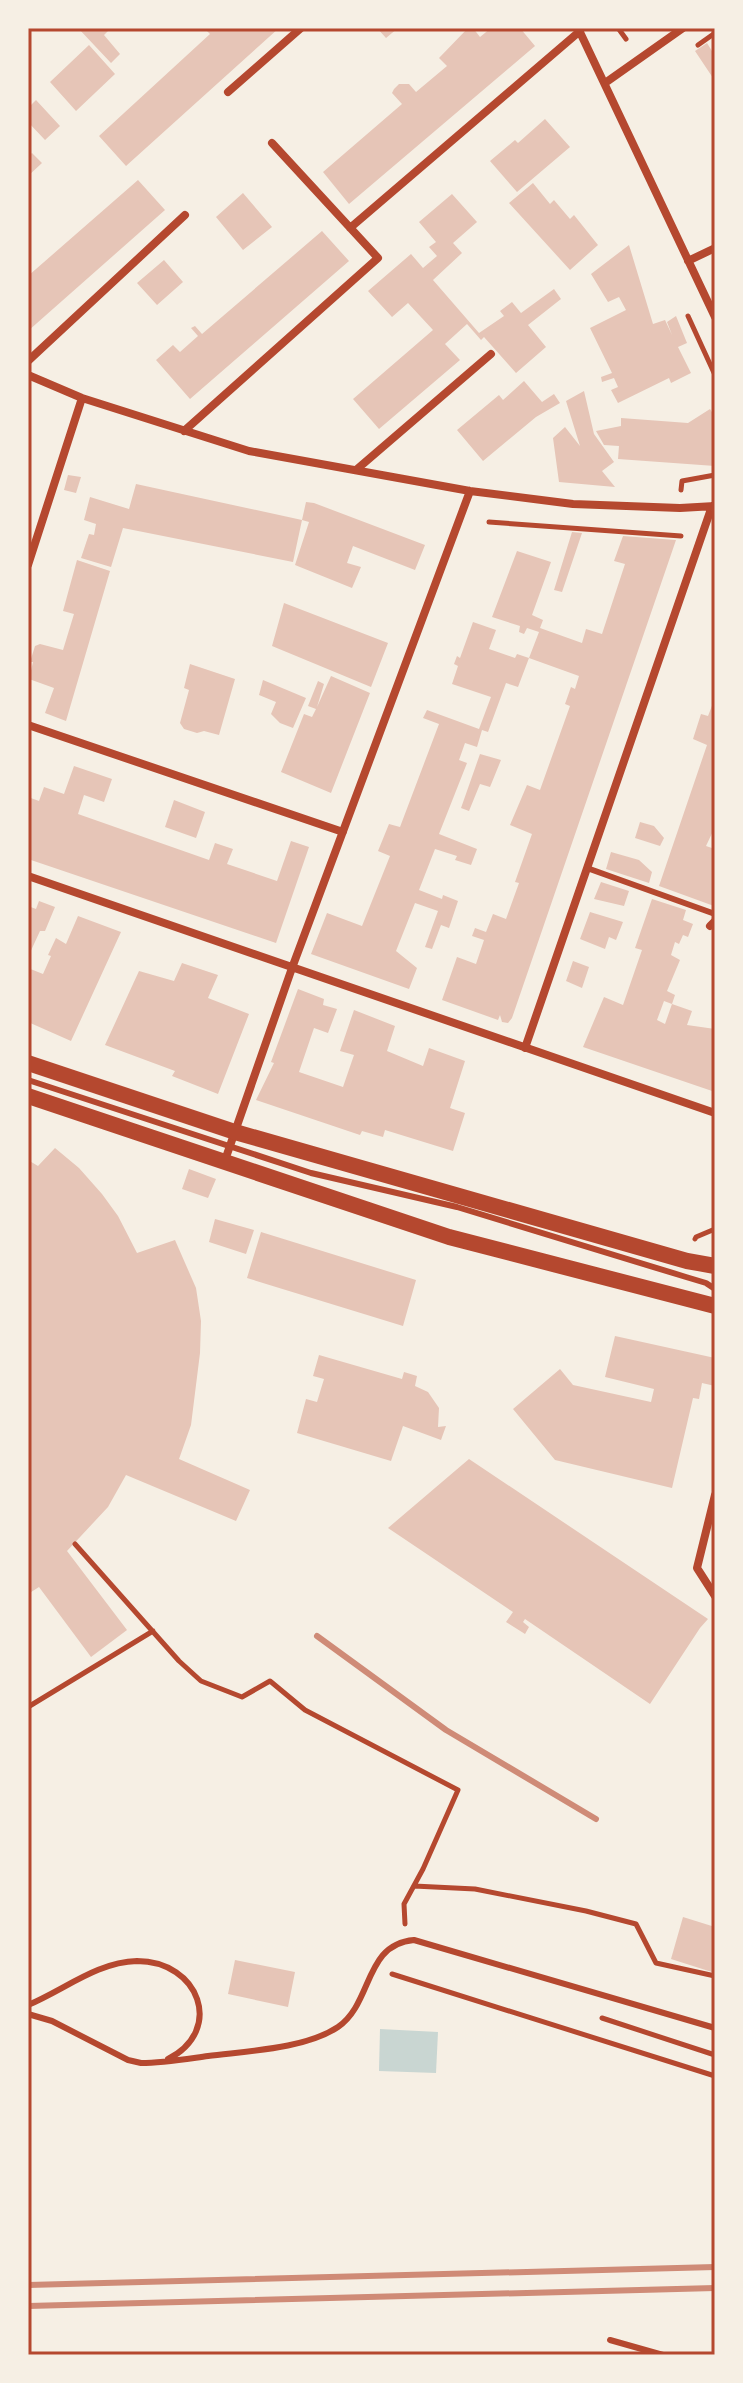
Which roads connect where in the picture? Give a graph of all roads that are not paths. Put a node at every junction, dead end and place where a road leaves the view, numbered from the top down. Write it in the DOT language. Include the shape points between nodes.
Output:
graph roads {
  1 [pos="301,28"];
  2 [pos="683,28"];
  3 [pos="579,30"];
  4 [pos="605,83"];
  5 [pos="228,92"];
  6 [pos="272,143"];
  7 [pos="185,215"];
  8 [pos="350,228"];
  9 [pos="715,248"];
  10 [pos="688,261"];
  11 [pos="715,317"];
  12 [pos="491,354"];
  13 [pos="28,361"];
  14 [pos="28,375"];
  15 [pos="82,398"];
  16 [pos="184,431"];
  17 [pos="356,470"];
  18 [pos="470,491"];
  19 [pos="714,506"];
  20 [pos="28,565"];
  21 [pos="28,725"];
  22 [pos="343,832"];
  23 [pos="587,868"];
  24 [pos="28,876"];
  25 [pos="715,914"];
  26 [pos="292,968"];
  27 [pos="525,1048"];
  28 [pos="28,1063"];
  29 [pos="28,1080"];
  30 [pos="28,1096"];
  31 [pos="715,1113"];
  32 [pos="232,1139"];
  33 [pos="224,1163"];
  34 [pos="715,1266"];
  35 [pos="715,1289"];
  36 [pos="715,1306"];
  37 [pos="715,1495"];
  38 [pos="715,1596"];
  39 [pos="28,2005"];
  40 [pos="28,2014"];
  41 [pos="715,2028"];
  42 [pos="152,2063"];
  43 [pos="610,2340"];
  44 [pos="663,2355"];
  1 -- 5 [label="street"];
  2 -- 4 [label="street"];
  3 -- 4 [label="street"];
  3 -- 8 [label="street"];
  4 -- 10 [label="street"];
  6 -- 8 [label="street"];
  7 -- 13 [label="street"];
  8 -- 16 [label="street" via="378,258"];
  9 -- 10 [label="street"];
  10 -- 11 [label="street"];
  12 -- 17 [label="street"];
  14 -- 15 [label="street"];
  15 -- 16 [label="street"];
  15 -- 20 [label="street"];
  16 -- 17 [label="street" via="249,451"];
  17 -- 18 [label="street"];
  18 -- 19 [label="street" via="573,504"];
  18 -- 22 [label="street"];
  19 -- 23 [label="street"];
  21 -- 22 [label="street"];
  22 -- 26 [label="street"];
  23 -- 25 [label="lane"];
  23 -- 27 [label="street"];
  24 -- 26 [label="street"];
  26 -- 27 [label="street"];
  26 -- 32 [label="street"];
  27 -- 31 [label="street"];
  28 -- 32 [label="main road"];
  29 -- 32 [label="lane"];
  30 -- 33 [label="main road"];
  32 -- 33 [label="street"];
  32 -- 34 [label="main road"];
  32 -- 35 [label="lane" via="311,1173 457,1207"];
  33 -- 36 [label="main road" via="449,1237"];
  37 -- 38 [label="street" via="697,1568"];
  39 -- 42 [label="lane" via="124,1962 171,1967 195,1995 197,2032 181,2052"];
  40 -- 42 [label="lane" via="128,2060"];
  41 -- 42 [label="lane" via="422,1941 405,1941 384,1952 356,2011 327,2033 259,2050"];
  43 -- 44 [label="lane"];
}
